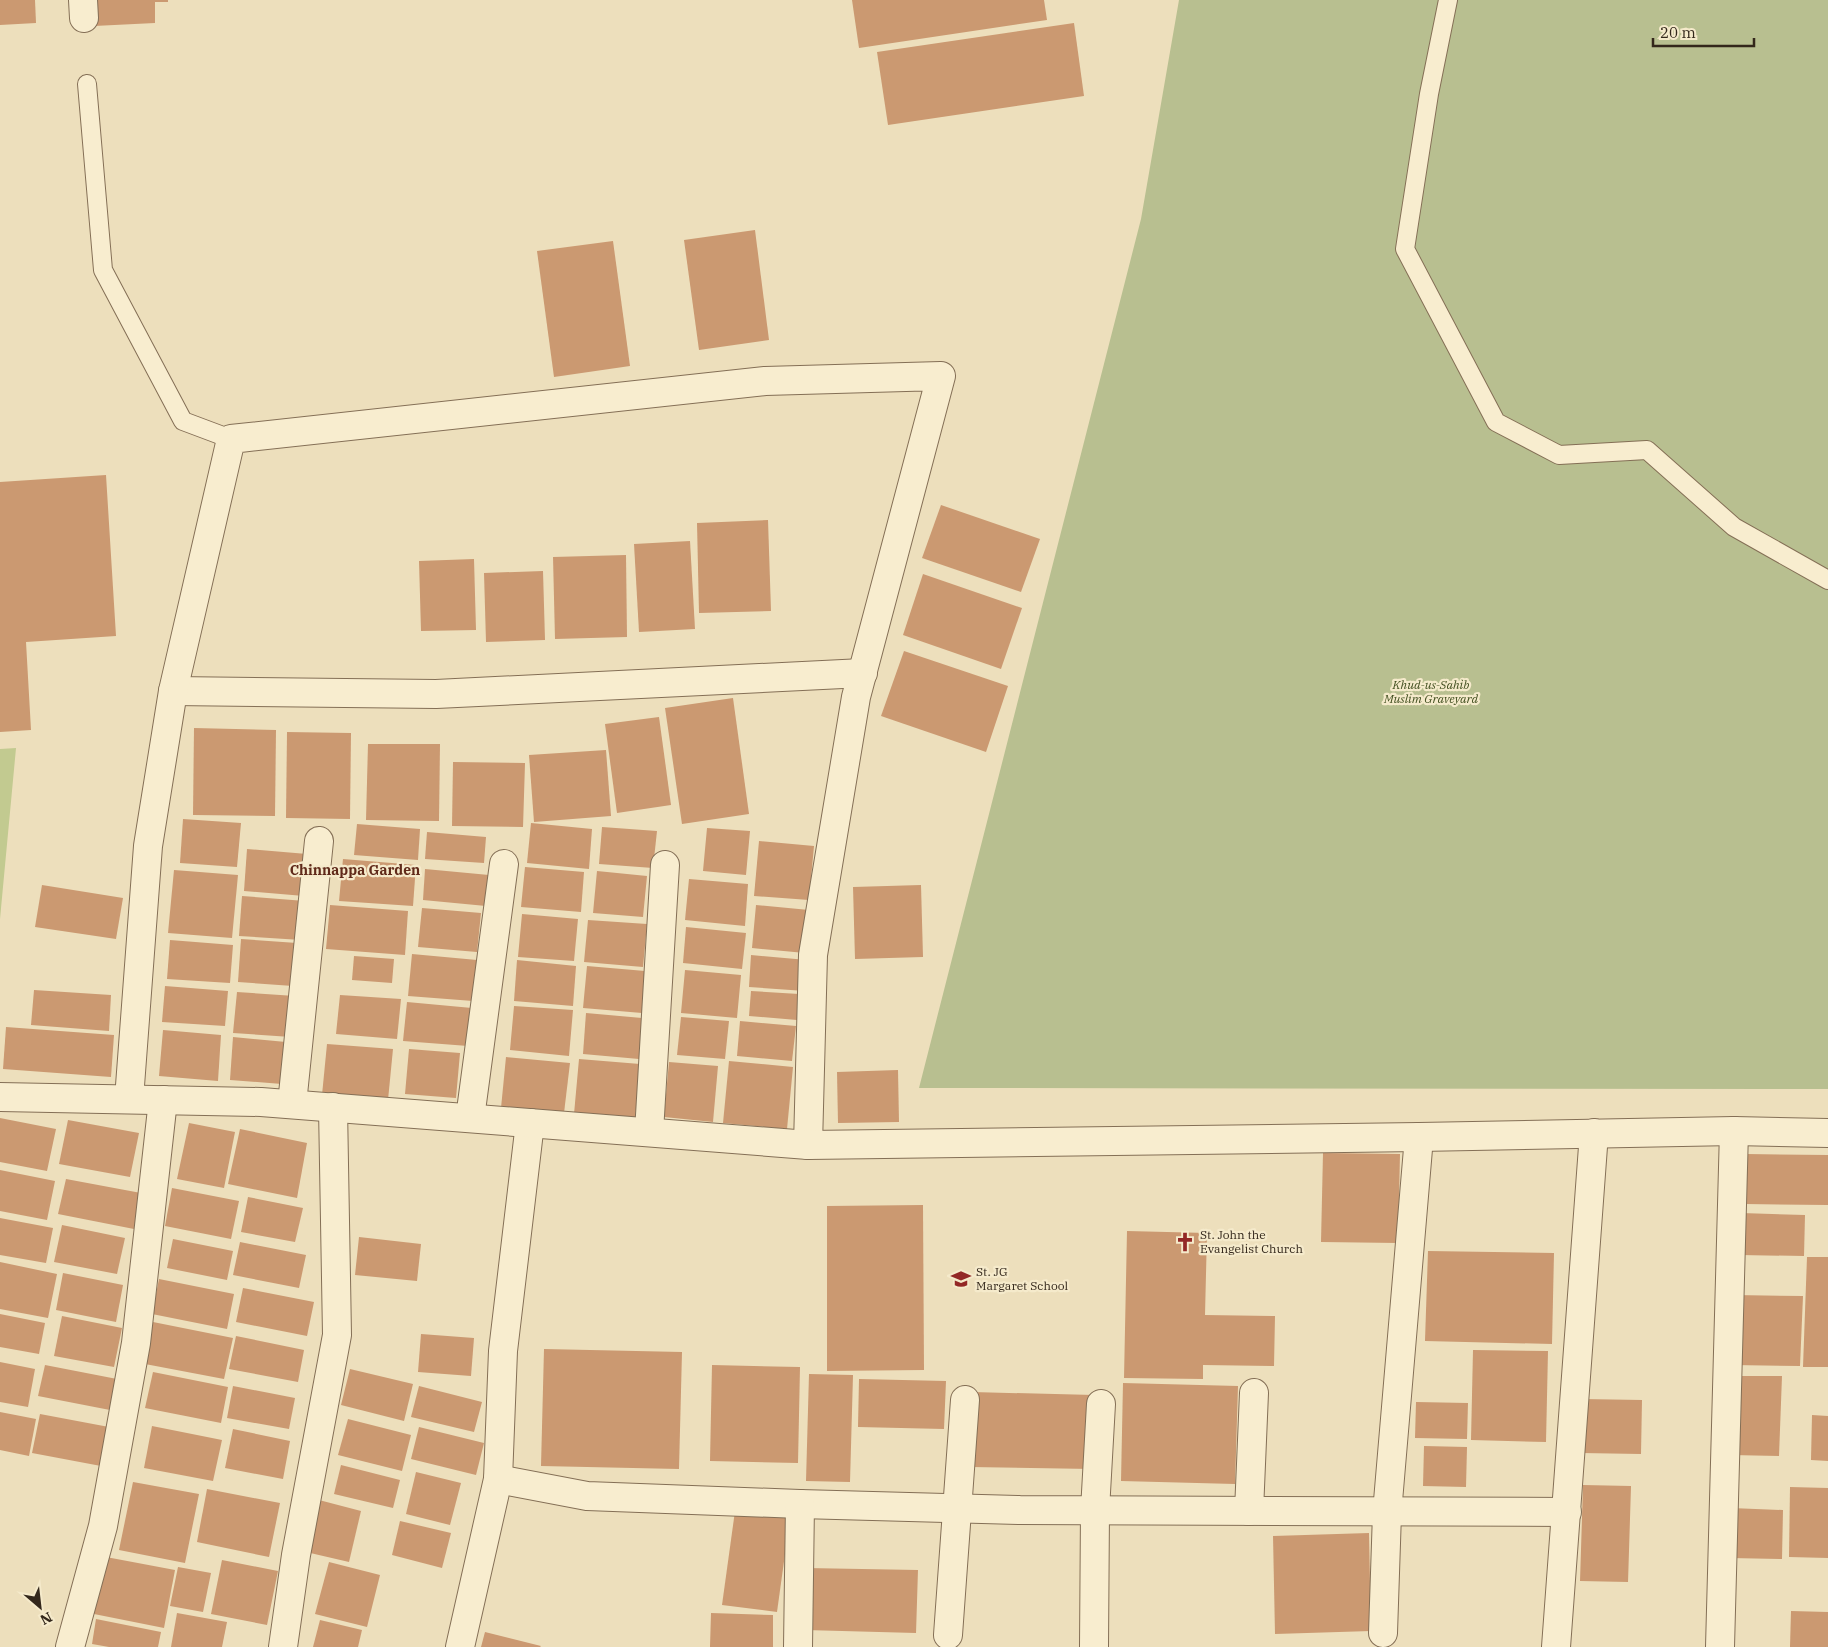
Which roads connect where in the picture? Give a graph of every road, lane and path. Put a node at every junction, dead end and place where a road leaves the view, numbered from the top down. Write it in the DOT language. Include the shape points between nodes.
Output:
graph roads {
  1 [pos="1448,0"];
  2 [pos="87,84"];
  3 [pos="231,439"];
  4 [pos="1828,580"];
  5 [pos="863,674"];
  6 [pos="173,691"];
  7 [pos="319,841"];
  8 [pos="504,864"];
  9 [pos="665,865"];
  10 [pos="0,1097"];
  11 [pos="129,1099"];
  12 [pos="164,1100"];
  13 [pos="292,1104"];
  14 [pos="333,1108"];
  15 [pos="470,1118"];
  16 [pos="530,1123"];
  17 [pos="1734,1131"];
  18 [pos="649,1132"];
  19 [pos="1594,1133"];
  20 [pos="1828,1133"];
  21 [pos="1419,1137"];
  22 [pos="808,1145"];
  23 [pos="1254,1393"];
  24 [pos="965,1400"];
  25 [pos="1101,1404"];
  26 [pos="498,1479"];
  27 [pos="800,1504"];
  28 [pos="957,1508"];
  29 [pos="1095,1510"];
  30 [pos="1249,1511"];
  31 [pos="1387,1512"];
  32 [pos="1567,1512"];
  33 [pos="1384,1633"];
  34 [pos="948,1635"];
  35 [pos="70,1647"];
  36 [pos="283,1647"];
  37 [pos="460,1647"];
  38 [pos="798,1647"];
  39 [pos="1094,1647"];
  40 [pos="1556,1647"];
  41 [pos="1720,1647"];
  1 -- 4 [label="lane" via="1429,94 1406,249 1496,422 1559,455 1647,450 1734,527"];
  2 -- 3 [label="lane" via="103,270 183,420"];
  3 -- 5 [label="street" via="765,381 941,376"];
  3 -- 6 [label="street"];
  5 -- 6 [label="street" via="436,694"];
  5 -- 22 [label="street" via="856,697 813,956"];
  6 -- 11 [label="street" via="148,846"];
  7 -- 13 [label="street"];
  8 -- 15 [label="street"];
  9 -- 18 [label="street"];
  10 -- 11 [label="street"];
  11 -- 12 [label="street"];
  12 -- 13 [label="street"];
  12 -- 35 [label="street" via="136,1343 103,1526"];
  13 -- 14 [label="street"];
  14 -- 15 [label="street"];
  14 -- 36 [label="street" via="337,1335 296,1555"];
  15 -- 16 [label="street"];
  16 -- 18 [label="street"];
  16 -- 26 [label="street" via="503,1351"];
  17 -- 19 [label="street"];
  17 -- 20 [label="street"];
  17 -- 41 [label="street"];
  18 -- 22 [label="street"];
  19 -- 21 [label="street"];
  19 -- 32 [label="street"];
  21 -- 22 [label="street"];
  21 -- 31 [label="street"];
  23 -- 30 [label="street"];
  24 -- 28 [label="street"];
  25 -- 29 [label="street"];
  26 -- 27 [label="street" via="587,1496"];
  26 -- 37 [label="street"];
  27 -- 28 [label="street"];
  27 -- 38 [label="street"];
  28 -- 29 [label="street"];
  28 -- 34 [label="street"];
  29 -- 30 [label="street"];
  29 -- 39 [label="street"];
  30 -- 31 [label="street"];
  31 -- 32 [label="street"];
  31 -- 33 [label="street"];
  32 -- 40 [label="street"];
}
